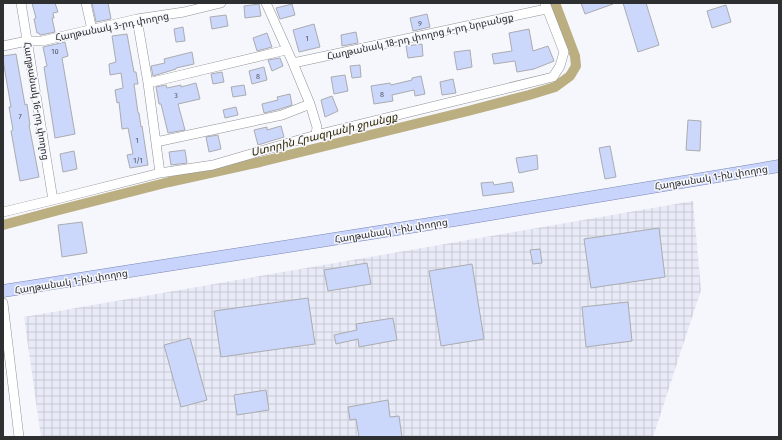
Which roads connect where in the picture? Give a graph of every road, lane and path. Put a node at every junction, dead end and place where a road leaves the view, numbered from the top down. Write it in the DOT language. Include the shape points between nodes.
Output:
graph roads {
  1 [pos="21,3"];
  2 [pos="86,3"];
  3 [pos="221,3"];
  4 [pos="266,3"];
  5 [pos="546,6"];
  6 [pos="183,8"];
  7 [pos="137,20"];
  8 [pos="92,30"];
  9 [pos="28,41"];
  10 [pos="3,46"];
  11 [pos="286,50"];
  12 [pos="293,63"];
  13 [pos="148,83"];
  14 [pos="310,104"];
  15 [pos="316,135"];
  16 [pos="156,142"];
  17 [pos="779,166"];
  18 [pos="160,173"];
  19 [pos="53,200"];
  20 [pos="3,212"];
  21 [pos="3,291"];
  22 [pos="3,303"];
  23 [pos="19,437"];
  1 -- 9 [label="street, Հաղթանակ 16-րդ փողոց"];
  2 -- 8 [label="street"];
  3 -- 6 [label="street, Հաղթանակ 3-րդ փողոց"];
  4 -- 11 [label="street"];
  5 -- 12 [label="street, Հաղթանակ 18-րդ փողոց 4-րդ նրբանցք"];
  5 -- 15 [label="street" via="564,52 553,77"];
  6 -- 7 [label="street, Հաղթանակ 3-րդ փողոց"];
  7 -- 8 [label="street, Հաղթանակ 3-րդ փողոց"];
  7 -- 13 [label="street"];
  8 -- 9 [label="street, Հաղթանակ 3-րդ փողոց" via="42,41"];
  9 -- 10 [label="street, Հաղթանակ 3-րդ փողոց"];
  9 -- 19 [label="street, Հաղթանակ 16-րդ փողոց"];
  11 -- 12 [label="street"];
  11 -- 13 [label="street"];
  12 -- 14 [label="street"];
  13 -- 16 [label="street"];
  14 -- 15 [label="street" via="317,127"];
  14 -- 16 [label="street" via="282,115"];
  15 -- 18 [label="street" via="212,165"];
  16 -- 18 [label="street"];
  17 -- 21 [label="main road, Հաղթանակ 1-ին փողոց"];
  18 -- 19 [label="street"];
  19 -- 20 [label="street"];
  22 -- 23 [label="street"];
}
